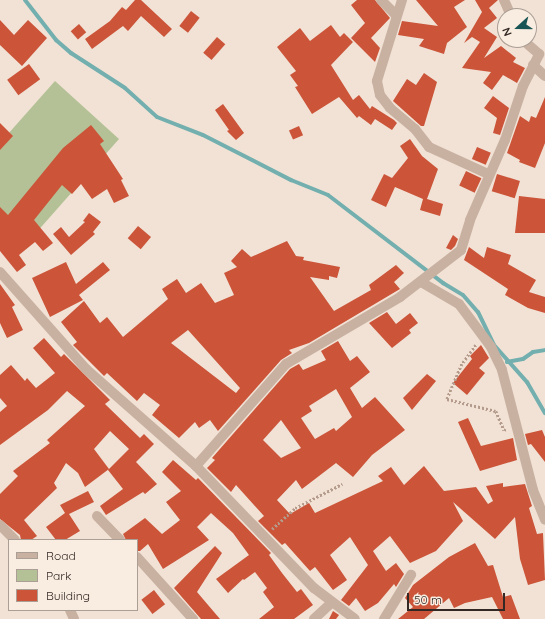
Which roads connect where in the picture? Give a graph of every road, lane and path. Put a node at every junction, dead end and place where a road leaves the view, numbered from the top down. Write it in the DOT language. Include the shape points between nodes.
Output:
graph roads {
  1 [pos="381,0"];
  2 [pos="402,0"];
  3 [pos="396,15"];
  4 [pos="542,50"];
  5 [pos="533,65"];
  6 [pos="545,76"];
  7 [pos="488,174"];
  8 [pos="0,272"];
  9 [pos="423,280"];
  10 [pos="484,334"];
  11 [pos="518,433"];
  12 [pos="196,466"];
  13 [pos="342,484"];
  14 [pos="97,516"];
  15 [pos="545,520"];
  16 [pos="0,525"];
  17 [pos="264,537"];
  18 [pos="14,539"];
  19 [pos="119,539"];
  20 [pos="138,558"];
  21 [pos="411,575"];
  22 [pos="331,603"];
  23 [pos="194,619"];
  24 [pos="314,619"];
  25 [pos="355,619"];
  26 [pos="384,619"];
  1 -- 3 [label="street"];
  2 -- 3 [label="street"];
  3 -- 7 [label="street" via="377,81 380,95 390,108 415,129 428,148"];
  4 -- 5 [label="street"];
  5 -- 6 [label="street"];
  5 -- 7 [label="street" via="523,86 505,140"];
  7 -- 9 [label="street" via="461,250 455,257 433,269"];
  8 -- 12 [label="street" via="86,369"];
  9 -- 10 [label="street" via="460,304"];
  9 -- 12 [label="street" via="400,297 286,364"];
  10 -- 11 [label="street" via="502,370"];
  10 -- 11 [label="path" via="462,364 447,399 496,411 504,430 513,427"];
  11 -- 15 [label="street"];
  12 -- 17 [label="street"];
  13 -- 17 [label="path" via="295,508"];
  14 -- 19 [label="street"];
  16 -- 18 [label="street"];
  17 -- 22 [label="street"];
  20 -- 23 [label="street"];
  21 -- 26 [label="street"];
  22 -- 24 [label="street"];
  22 -- 25 [label="street"];
}
